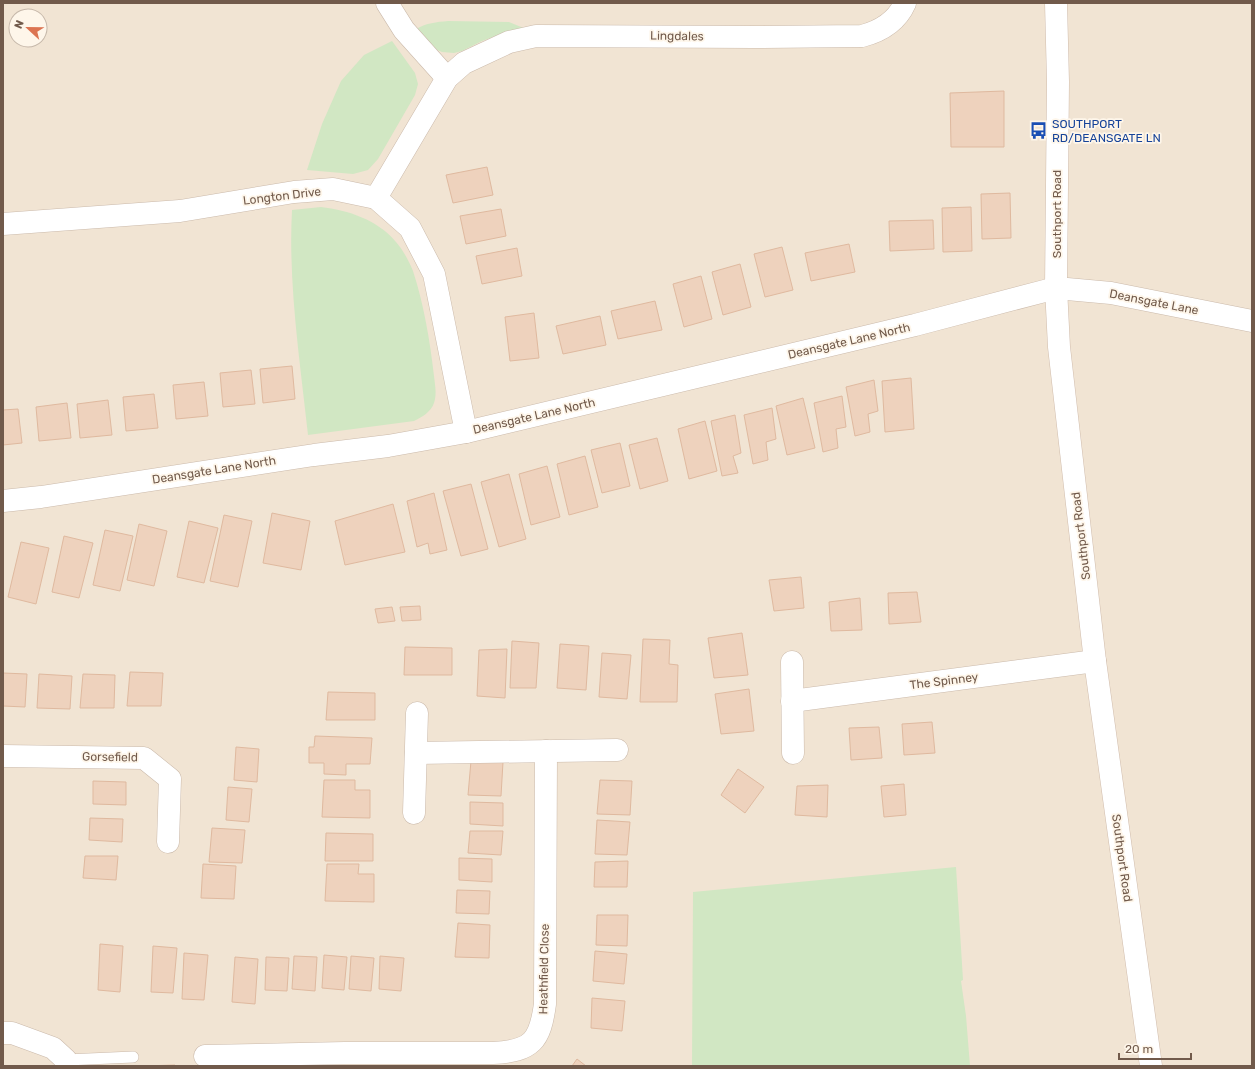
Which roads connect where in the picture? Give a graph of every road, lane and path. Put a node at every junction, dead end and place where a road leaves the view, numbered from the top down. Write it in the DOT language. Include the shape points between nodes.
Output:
graph roads {
  1 [pos="387,3"];
  2 [pos="905,3"];
  3 [pos="1056,3"];
  4 [pos="446,78"];
  5 [pos="376,198"];
  6 [pos="3,224"];
  7 [pos="1056,288"];
  8 [pos="1252,321"];
  9 [pos="466,432"];
  10 [pos="3,501"];
  11 [pos="1095,661"];
  12 [pos="792,662"];
  13 [pos="792,701"];
  14 [pos="417,713"];
  15 [pos="617,750"];
  16 [pos="546,751"];
  17 [pos="416,753"];
  18 [pos="794,753"];
  19 [pos="3,756"];
  20 [pos="414,813"];
  21 [pos="168,842"];
  22 [pos="3,1033"];
  23 [pos="205,1056"];
  24 [pos="134,1058"];
  25 [pos="345,1060"];
  26 [pos="67,1063"];
  27 [pos="1152,1066"];
  1 -- 4 [label="street" via="404,30"];
  2 -- 4 [label="street, Lingdales" via="890,24 862,36 536,36 509,42 464,63"];
  3 -- 7 [label="street, Southport Road"];
  4 -- 5 [label="street, Lingdales"];
  5 -- 6 [label="street, Longton Drive" via="333,189 294,192 180,211"];
  5 -- 9 [label="street, Longton Drive" via="410,228 434,274"];
  7 -- 8 [label="street, Deansgate Lane" via="1111,293"];
  7 -- 9 [label="street, Deansgate Lane North" via="914,325"];
  7 -- 11 [label="street, Southport Road" via="1059,347"];
  9 -- 10 [label="street, Deansgate Lane North" via="388,446"];
  11 -- 13 [label="street, The Spinney"];
  11 -- 27 [label="street, Southport Road"];
  12 -- 13 [label="street"];
  13 -- 18 [label="street"];
  14 -- 17 [label="street"];
  15 -- 16 [label="street"];
  16 -- 17 [label="street"];
  16 -- 25 [label="street, Heathfield Close" via="545,1004 538,1034 527,1046 512,1052"];
  17 -- 20 [label="street"];
  19 -- 21 [label="street, Gorsefield" via="144,758 170,779"];
  22 -- 26 [label="street" via="53,1048"];
  23 -- 25 [label="street, Heathfield Close"];
  24 -- 26 [label="lane"];
}
